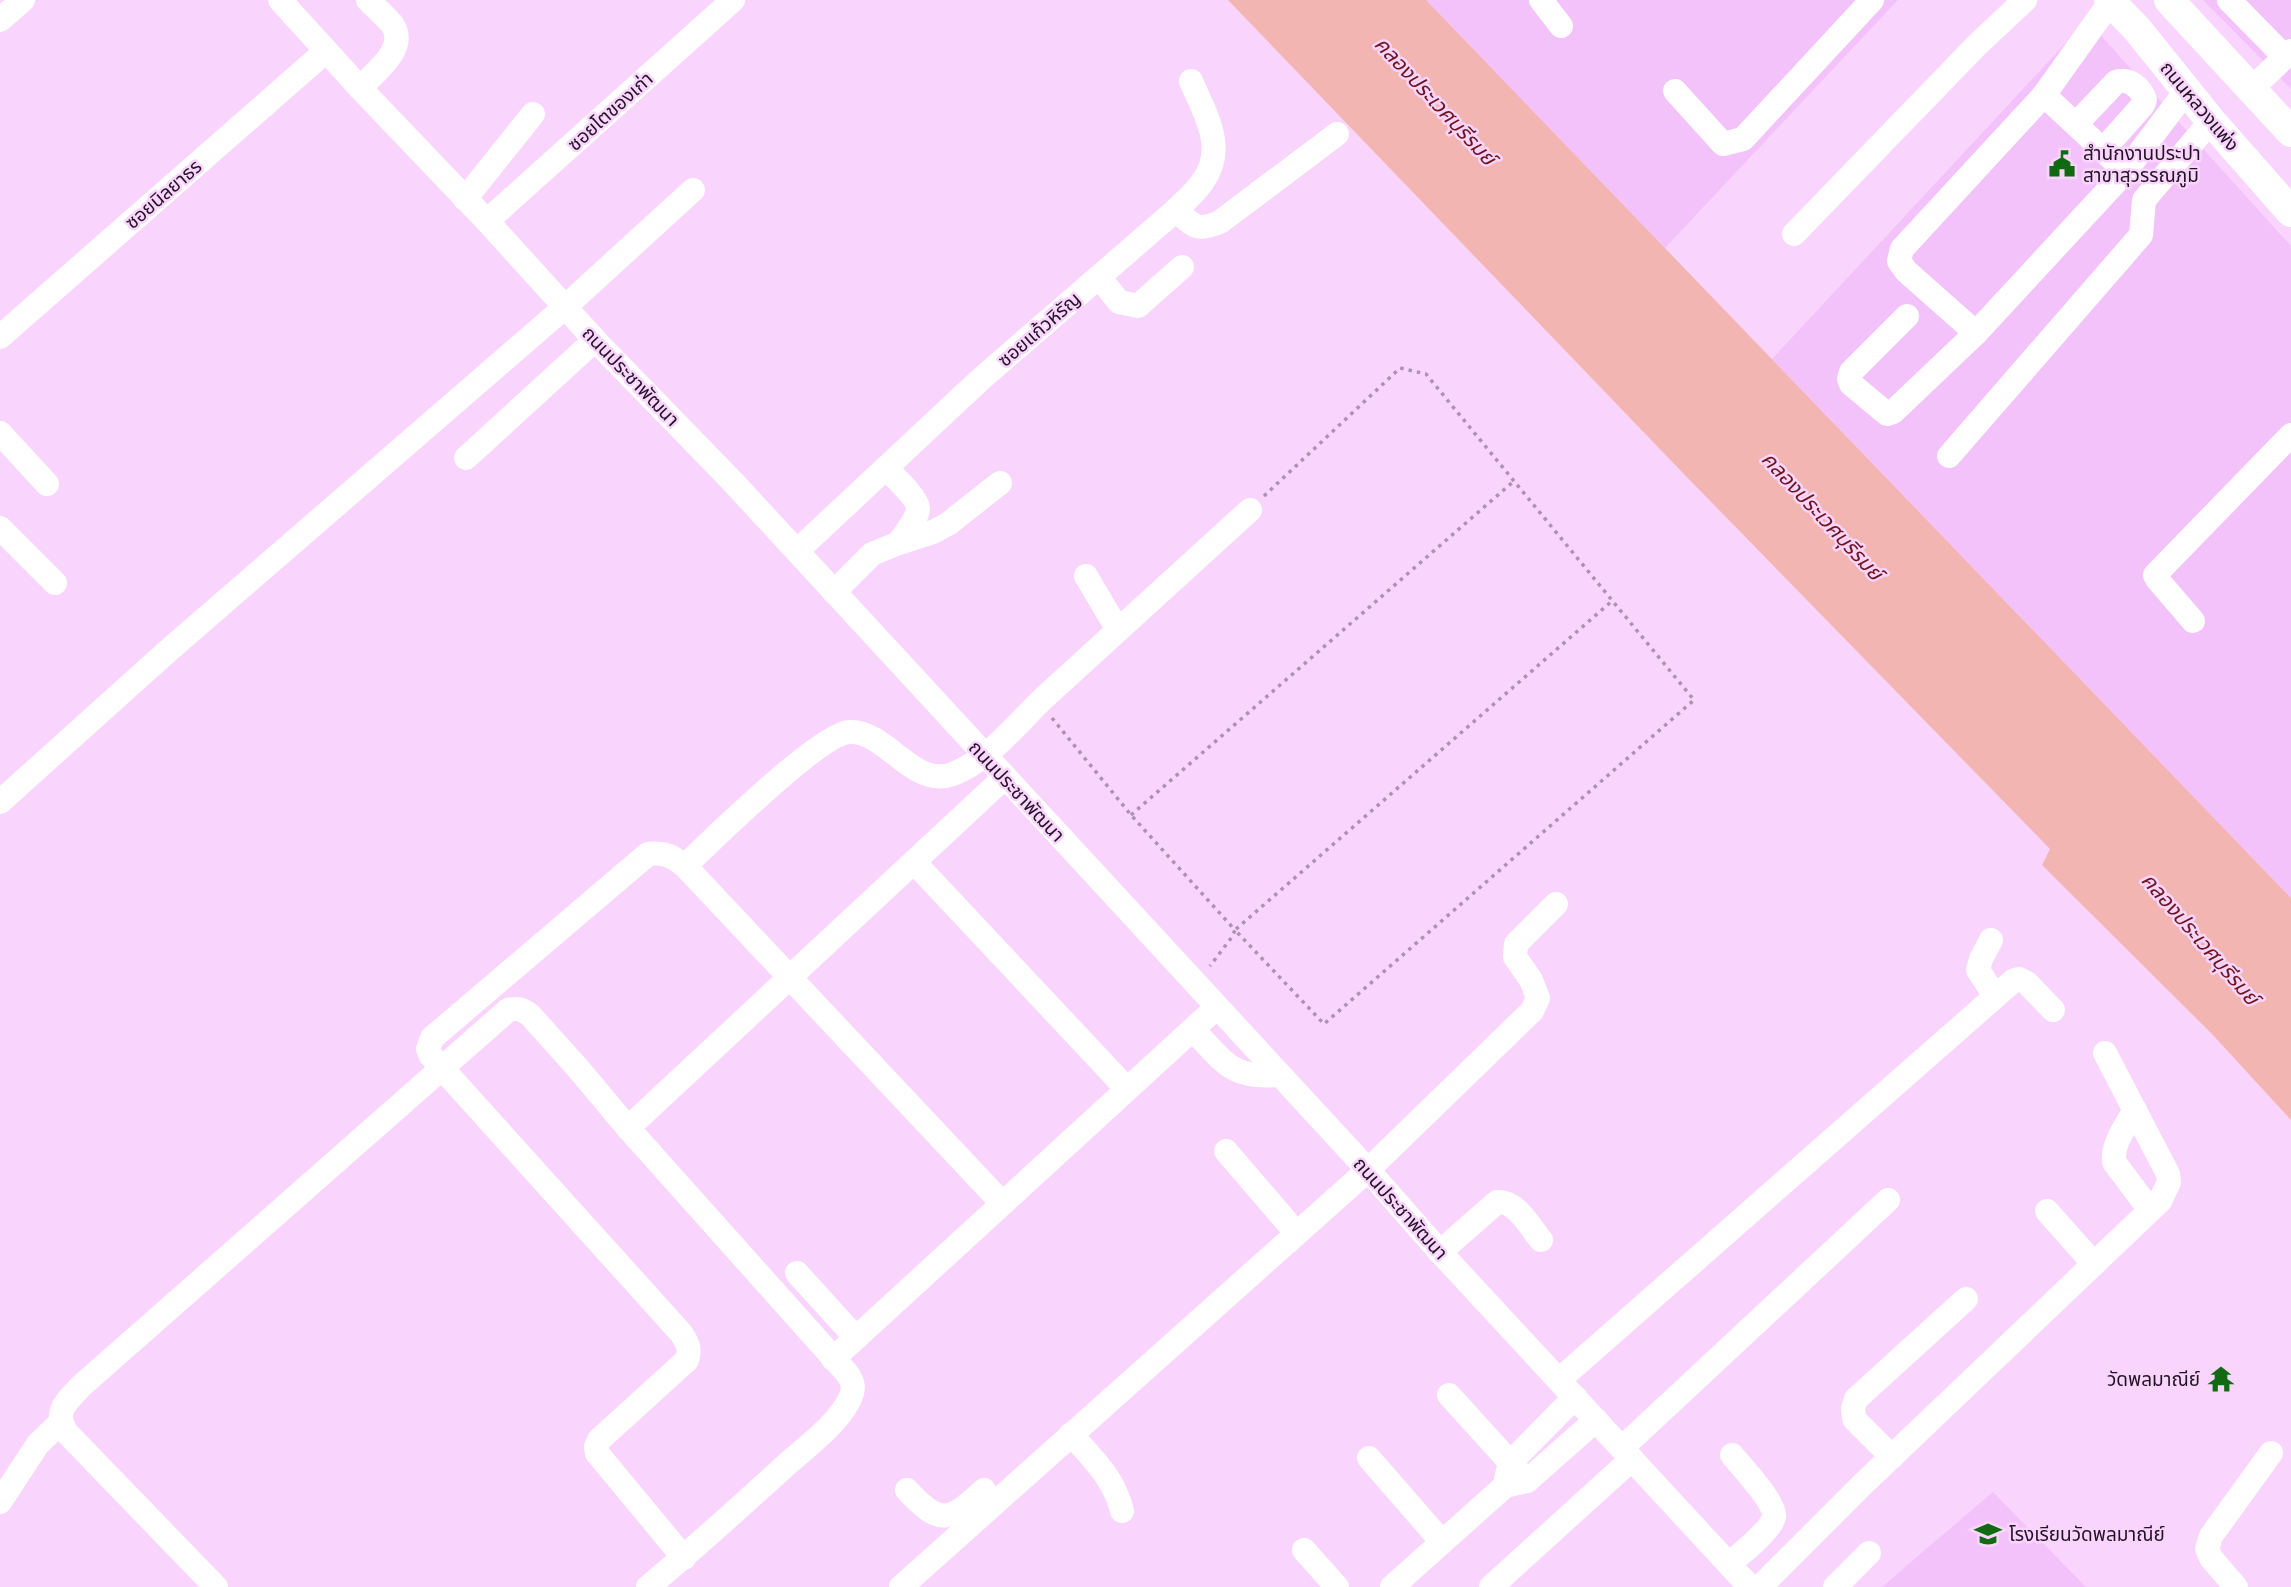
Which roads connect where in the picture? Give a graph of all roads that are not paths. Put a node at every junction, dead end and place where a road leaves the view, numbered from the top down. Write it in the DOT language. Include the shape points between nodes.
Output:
graph roads {
  1 [pos="23,0"];
  2 [pos="368,0"];
  3 [pos="733,0"];
  4 [pos="1541,0"];
  5 [pos="1872,0"];
  6 [pos="2025,0"];
  7 [pos="2229,0"];
  8 [pos="2110,1"];
  9 [pos="289,3"];
  10 [pos="2178,3"];
  11 [pos="0,20"];
  12 [pos="1561,26"];
  13 [pos="2137,29"];
  14 [pos="326,51"];
  15 [pos="2288,54"];
  16 [pos="1191,81"];
  17 [pos="360,88"];
  18 [pos="2251,89"];
  19 [pos="1675,91"];
  20 [pos="2186,91"];
  21 [pos="2044,95"];
  22 [pos="533,114"];
  23 [pos="2211,121"];
  24 [pos="2076,124"];
  25 [pos="2291,132"];
  26 [pos="1337,134"];
  27 [pos="2103,150"];
  28 [pos="2125,172"];
  29 [pos="2291,181"];
  30 [pos="693,190"];
  31 [pos="466,199"];
  32 [pos="1176,210"];
  33 [pos="2291,212"];
  34 [pos="487,221"];
  35 [pos="1794,234"];
  36 [pos="1182,267"];
  37 [pos="1099,277"];
  38 [pos="565,307"];
  39 [pos="1907,316"];
  40 [pos="6,321"];
  41 [pos="1976,333"];
  42 [pos="595,340"];
  43 [pos="0,433"];
  44 [pos="2291,435"];
  45 [pos="1949,456"];
  46 [pos="466,458"];
  47 [pos="886,468"];
  48 [pos="1000,483"];
  49 [pos="47,484"];
  50 [pos="1250,510"];
  51 [pos="0,528"];
  52 [pos="899,543"];
  53 [pos="797,551"];
  54 [pos="1086,576"];
  55 [pos="55,583"];
  56 [pos="834,592"];
  57 [pos="2193,621"];
  58 [pos="1118,630"];
  59 [pos="985,756"];
  60 [pos="1004,777"];
  61 [pos="0,802"];
  62 [pos="914,862"];
  63 [pos="685,866"];
  64 [pos="1556,904"];
  65 [pos="1991,940"];
  66 [pos="790,977"];
  67 [pos="1995,996"];
  68 [pos="1216,1008"];
  69 [pos="2053,1010"];
  70 [pos="1193,1030"];
  71 [pos="2105,1053"];
  72 [pos="441,1068"];
  73 [pos="1279,1075"];
  74 [pos="1127,1089"];
  75 [pos="2135,1110"];
  76 [pos="628,1128"];
  77 [pos="1226,1151"];
  78 [pos="1363,1165"];
  79 [pos="1888,1200"];
  80 [pos="1002,1203"];
  81 [pos="2150,1210"];
  82 [pos="2048,1211"];
  83 [pos="1287,1222"];
  84 [pos="1541,1240"];
  85 [pos="1440,1252"];
  86 [pos="2094,1264"];
  87 [pos="797,1273"];
  88 [pos="1966,1299"];
  89 [pos="856,1338"];
  90 [pos="833,1359"];
  91 [pos="1567,1388"];
  92 [pos="1449,1395"];
  93 [pos="1596,1420"];
  94 [pos="60,1423"];
  95 [pos="1071,1434"];
  96 [pos="2270,1453"];
  97 [pos="1627,1454"];
  98 [pos="1732,1455"];
  99 [pos="1892,1457"];
  100 [pos="1368,1458"];
  101 [pos="1514,1477"];
  102 [pos="907,1490"];
  103 [pos="0,1502"];
  104 [pos="1122,1511"];
  105 [pos="1442,1542"];
  106 [pos="1304,1549"];
  107 [pos="1869,1553"];
  108 [pos="684,1558"];
  109 [pos="1729,1564"];
  110 [pos="216,1587"];
  111 [pos="648,1587"];
  112 [pos="901,1587"];
  113 [pos="1337,1587"];
  114 [pos="1392,1587"];
  115 [pos="1491,1587"];
  116 [pos="1750,1587"];
  117 [pos="1759,1587"];
  118 [pos="1835,1587"];
  119 [pos="2236,1587"];
  1 -- 11 [label="street"];
  2 -- 17 [label="street" via="393,26 398,39 394,51"];
  3 -- 34 [label="street, ซอยโตของเก่า"];
  4 -- 12 [label="street"];
  5 -- 19 [label="street" via="1743,139 1723,144"];
  6 -- 35 [label="street"];
  7 -- 15 [label="street"];
  8 -- 13 [label="main road, ถนนหลวงแพ่ง"];
  8 -- 21 [label="street"];
  9 -- 14 [label="street, ถนนประชาพัฒนา"];
  10 -- 18 [label="main road"];
  13 -- 20 [label="main road, ถนนหลวงแพ่ง"];
  13 -- 29 [label="main road"];
  14 -- 17 [label="street, ถนนประชาพัฒนา"];
  14 -- 40 [label="street, ซอยนิลยาธร"];
  15 -- 18 [label="street"];
  16 -- 32 [label="street, ซอยแก้วหิรัญ" via="1211,130 1214,161 1202,183"];
  17 -- 31 [label="street, ถนนประชาพัฒนา"];
  18 -- 25 [label="main road"];
  20 -- 23 [label="main road, ถนนหลวงแพ่ง"];
  20 -- 28 [label="street"];
  21 -- 24 [label="street"];
  21 -- 41 [label="street" via="1902,249 1899,261 1906,271"];
  22 -- 31 [label="street"];
  23 -- 33 [label="main road, ถนนหลวงแพ่ง"];
  23 -- 45 [label="street" via="2144,201 2141,234"];
  24 -- 27 [label="street"];
  24 -- 27 [label="street" via="2116,82 2128,81 2140,90 2143,105"];
  26 -- 32 [label="street" via="1220,222 1204,229"];
  27 -- 28 [label="street"];
  28 -- 41 [label="street"];
  30 -- 38 [label="street"];
  31 -- 34 [label="street, ถนนประชาพัฒนา"];
  32 -- 37 [label="street, ซอยแก้วหิรัญ"];
  34 -- 38 [label="street, ถนนประชาพัฒนา"];
  36 -- 37 [label="street" via="1138,306 1119,302"];
  37 -- 47 [label="street, ซอยแก้วหิรัญ"];
  38 -- 42 [label="street, ถนนประชาพัฒนา"];
  38 -- 61 [label="street" via="179,640"];
  39 -- 41 [label="street" via="1849,379 1887,415"];
  42 -- 46 [label="street"];
  42 -- 53 [label="street, ถนนประชาพัฒนา"];
  43 -- 49 [label="street"];
  44 -- 57 [label="street" via="2155,575"];
  47 -- 52 [label="street" via="918,508"];
  47 -- 53 [label="street, ซอยแก้วหิรัญ"];
  48 -- 52 [label="street" via="948,524"];
  50 -- 58 [label="street"];
  51 -- 55 [label="street"];
  52 -- 56 [label="street" via="872,554"];
  53 -- 56 [label="street, ถนนประชาพัฒนา"];
  54 -- 58 [label="street"];
  56 -- 59 [label="street, ถนนประชาพัฒนา"];
  58 -- 59 [label="street"];
  59 -- 60 [label="street, ถนนประชาพัฒนา"];
  59 -- 63 [label="street" via="937,777 913,767 869,735 847,732 825,742"];
  60 -- 62 [label="street"];
  60 -- 68 [label="street, ถนนประชาพัฒนา"];
  62 -- 66 [label="street"];
  62 -- 74 [label="street"];
  63 -- 66 [label="street"];
  63 -- 72 [label="street" via="662,852 648,854 432,1038 428,1049"];
  64 -- 78 [label="street" via="1516,944 1515,957 1538,998 1532,1012"];
  65 -- 67 [label="street" via="1978,970"];
  66 -- 76 [label="street"];
  66 -- 80 [label="street"];
  67 -- 69 [label="street" via="2019,979"];
  67 -- 91 [label="street"];
  68 -- 70 [label="street"];
  68 -- 73 [label="street, ถนนประชาพัฒนา"];
  70 -- 73 [label="street" via="1230,1068 1259,1077"];
  70 -- 74 [label="street"];
  71 -- 75 [label="street"];
  72 -- 76 [label="street" via="508,1010 522,1009"];
  72 -- 94 [label="street" via="80,1387 63,1407"];
  72 -- 108 [label="street" via="688,1342 687,1360 596,1447"];
  73 -- 78 [label="street, ถนนประชาพัฒนา"];
  74 -- 80 [label="street"];
  75 -- 81 [label="street" via="2168,1174 2167,1190"];
  75 -- 81 [label="street" via="2117,1142 2114,1162"];
  76 -- 90 [label="street"];
  77 -- 83 [label="street"];
  78 -- 83 [label="street"];
  78 -- 85 [label="street, ถนนประชาพัฒนา"];
  78 -- 95 [label="street"];
  79 -- 97 [label="street"];
  80 -- 89 [label="street"];
  81 -- 86 [label="street"];
  82 -- 86 [label="street"];
  83 -- 102 [label="street" via="962,1510 953,1515 932,1513"];
  84 -- 85 [label="street" via="1505,1201 1497,1202"];
  85 -- 91 [label="street, ถนนประชาพัฒนา"];
  86 -- 99 [label="street"];
  87 -- 89 [label="street"];
  88 -- 99 [label="street" via="1856,1399 1854,1419"];
  89 -- 90 [label="street"];
  90 -- 108 [label="street" via="853,1383 845,1408"];
  91 -- 93 [label="street, ถนนประชาพัฒนา"];
  91 -- 101 [label="street"];
  92 -- 101 [label="street"];
  93 -- 97 [label="street, ถนนประชาพัฒนา"];
  93 -- 101 [label="street"];
  94 -- 103 [label="street" via="37,1444"];
  94 -- 110 [label="street"];
  95 -- 104 [label="street" via="1108,1475"];
  95 -- 112 [label="street"];
  96 -- 119 [label="street" via="2211,1536 2207,1549"];
  97 -- 109 [label="street, ถนนประชาพัฒนา"];
  97 -- 115 [label="street"];
  98 -- 109 [label="street" via="1773,1506 1774,1517"];
  99 -- 117 [label="street"];
  100 -- 105 [label="street"];
  101 -- 105 [label="street"];
  105 -- 114 [label="street"];
  106 -- 113 [label="street"];
  107 -- 118 [label="street"];
  108 -- 111 [label="street"];
  109 -- 116 [label="street, ถนนประชาพัฒนา"];
}
